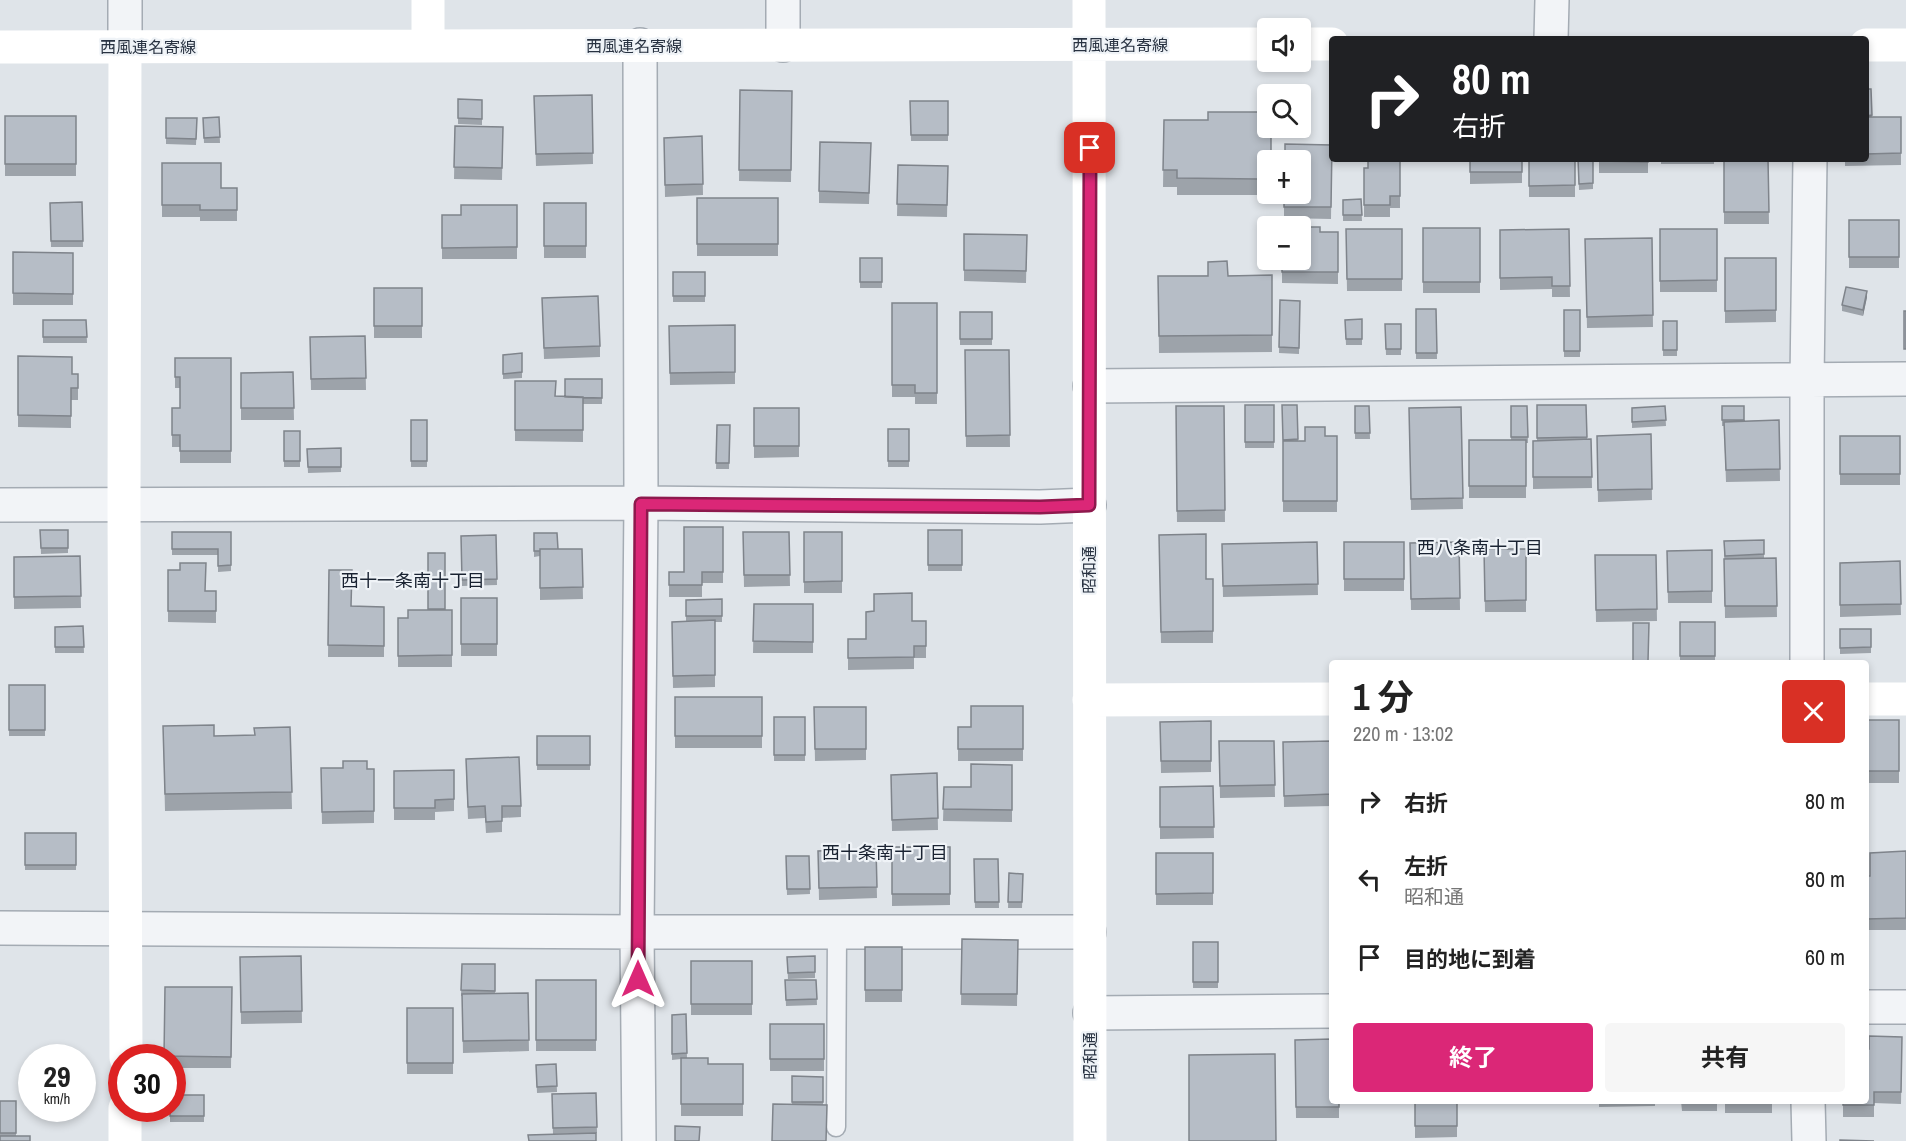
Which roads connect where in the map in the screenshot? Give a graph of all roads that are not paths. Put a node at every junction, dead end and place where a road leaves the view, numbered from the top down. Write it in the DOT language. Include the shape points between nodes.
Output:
graph roads {
  1 [pos="125,0"];
  2 [pos="428,0"];
  3 [pos="783,0"];
  4 [pos="1089,0"];
  5 [pos="1552,0"];
  6 [pos="1551,36"];
  7 [pos="1257,44"];
  8 [pos="1311,44"];
  9 [pos="1329,44"];
  10 [pos="640,45"];
  11 [pos="783,45"];
  12 [pos="1089,45"];
  13 [pos="1869,45"];
  14 [pos="1906,45"];
  15 [pos="429,46"];
  16 [pos="0,47"];
  17 [pos="125,47"];
  18 [pos="1810,162"];
  19 [pos="1807,379"];
  20 [pos="1906,379"];
  21 [pos="1090,386"];
  22 [pos="641,504"];
  23 [pos="0,505"];
  24 [pos="124,505"];
  25 [pos="1089,505"];
  26 [pos="1807,660"];
  27 [pos="1329,699"];
  28 [pos="1869,699"];
  29 [pos="1906,699"];
  30 [pos="1089,700"];
  31 [pos="0,928"];
  32 [pos="126,930"];
  33 [pos="637,932"];
  34 [pos="837,932"];
  35 [pos="1089,932"];
  36 [pos="1869,1007"];
  37 [pos="1906,1007"];
  38 [pos="1329,1011"];
  39 [pos="1090,1013"];
  40 [pos="126,1044"];
  41 [pos="1808,1104"];
  42 [pos="125,1122"];
  43 [pos="836,1127"];
  44 [pos="125,1141"];
  45 [pos="639,1141"];
  46 [pos="1090,1141"];
  47 [pos="1809,1141"];
  1 -- 17 [label="street"];
  2 -- 15 [label="street"];
  3 -- 11 [label="street"];
  4 -- 12 [label="street, 昭和通"];
  5 -- 6 [label="street"];
  7 -- 12 [label="street, 西風連名寄線"];
  8 -- 9 [label="street"];
  10 -- 11 [label="street, 西風連名寄線"];
  10 -- 15 [label="street, 西風連名寄線"];
  10 -- 22 [label="street"];
  11 -- 12 [label="street, 西風連名寄線"];
  12 -- 21 [label="street, 昭和通"];
  13 -- 14 [label="street"];
  15 -- 17 [label="street, 西風連名寄線"];
  16 -- 17 [label="street, 西風連名寄線"];
  17 -- 24 [label="street"];
  18 -- 19 [label="street"];
  19 -- 20 [label="street"];
  19 -- 21 [label="street"];
  19 -- 26 [label="street"];
  21 -- 25 [label="street, 昭和通"];
  22 -- 24 [label="street"];
  22 -- 25 [label="street"];
  22 -- 33 [label="street"];
  23 -- 24 [label="street"];
  24 -- 32 [label="street"];
  25 -- 30 [label="street, 昭和通"];
  27 -- 30 [label="street"];
  28 -- 29 [label="street"];
  30 -- 35 [label="street, 昭和通"];
  31 -- 32 [label="street"];
  32 -- 33 [label="street"];
  32 -- 40 [label="street"];
  33 -- 34 [label="street"];
  33 -- 45 [label="street"];
  34 -- 35 [label="street"];
  34 -- 43 [label="lane"];
  35 -- 39 [label="street, 昭和通"];
  36 -- 37 [label="street"];
  38 -- 39 [label="street"];
  39 -- 46 [label="street, 昭和通"];
  41 -- 47 [label="street"];
  42 -- 44 [label="street"];
}
